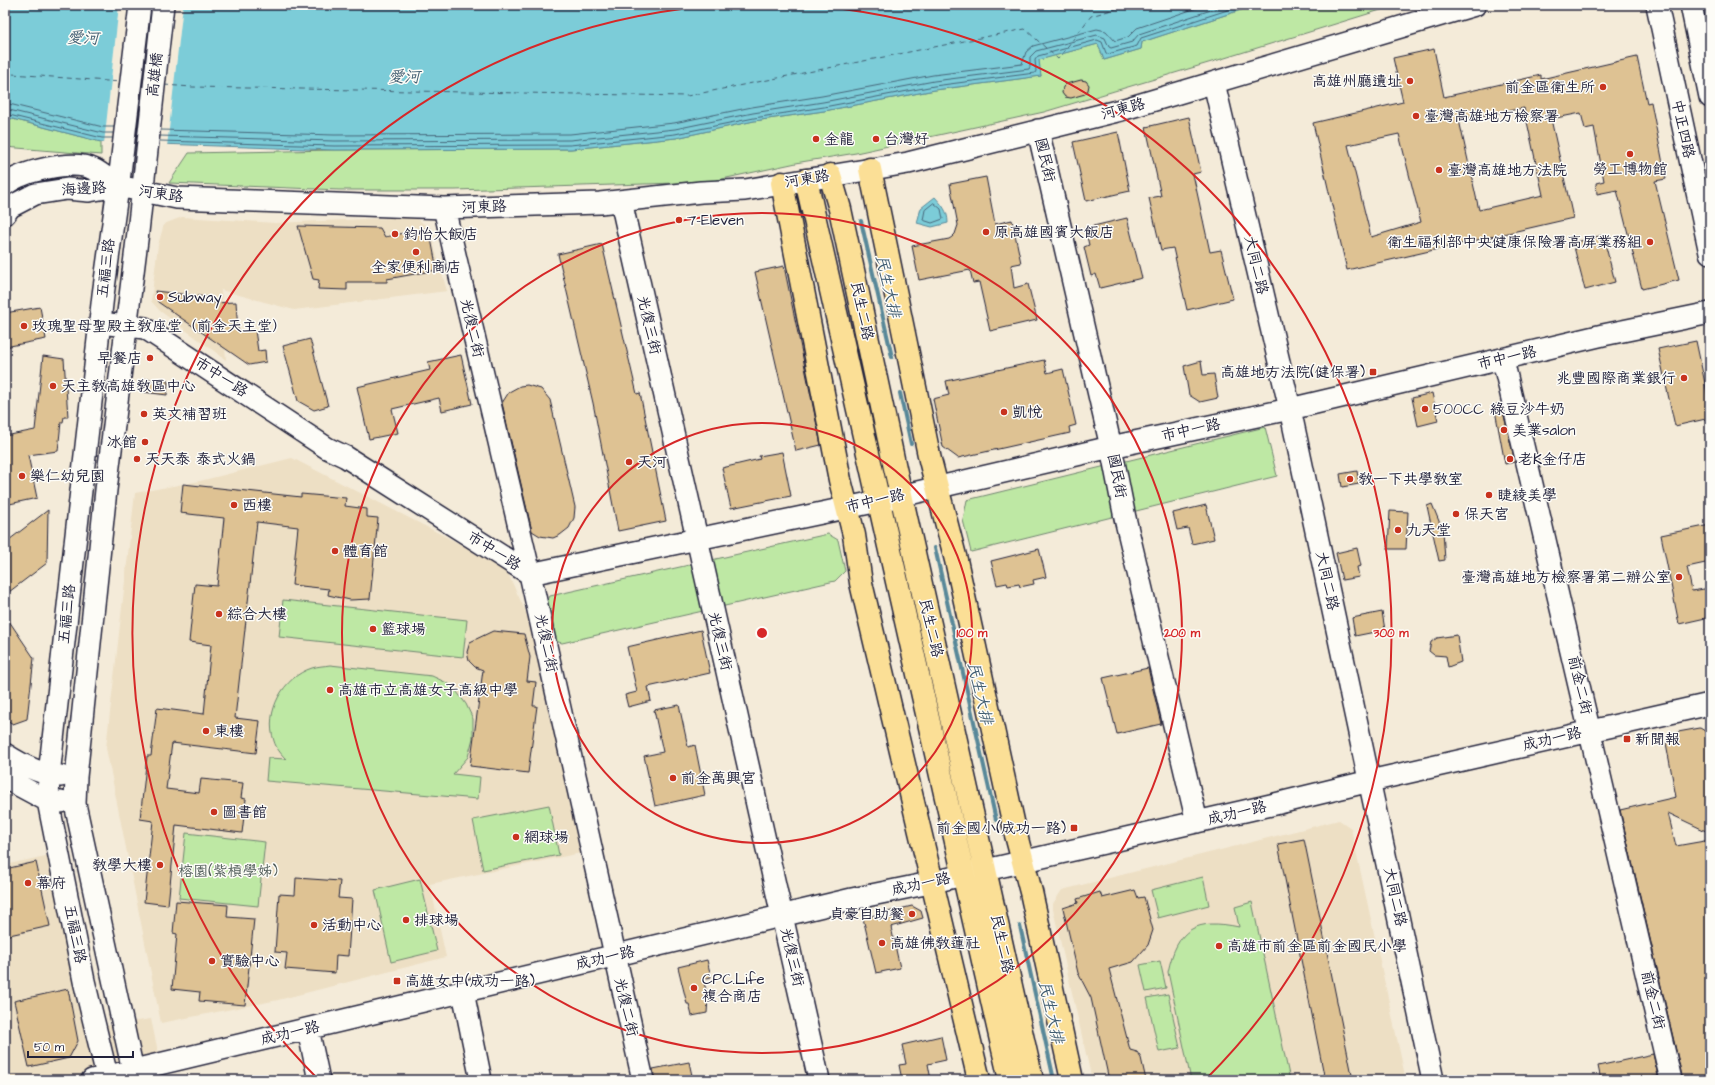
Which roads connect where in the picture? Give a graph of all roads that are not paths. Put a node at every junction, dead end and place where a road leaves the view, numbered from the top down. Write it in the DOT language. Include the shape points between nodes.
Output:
graph roads {
  1 [pos="140,5"];
  2 [pos="163,5"];
  3 [pos="1475,5"];
  4 [pos="1657,5"];
  5 [pos="1691,5"];
  6 [pos="1214,83"];
  7 [pos="1710,97"];
  8 [pos="1038,130"];
  9 [pos="123,144"];
  10 [pos="148,145"];
  11 [pos="870,169"];
  12 [pos="830,175"];
  13 [pos="806,180"];
  14 [pos="782,184"];
  15 [pos="5,185"];
  16 [pos="118,186"];
  17 [pos="143,191"];
  18 [pos="621,201"];
  19 [pos="444,208"];
  20 [pos="5,214"];
  21 [pos="1710,253"];
  22 [pos="1710,313"];
  23 [pos="100,322"];
  24 [pos="126,326"];
  25 [pos="1503,360"];
  26 [pos="1290,409"];
  27 [pos="1111,447"];
  28 [pos="937,487"];
  29 [pos="901,495"];
  30 [pos="879,501"];
  31 [pos="846,508"];
  32 [pos="697,539"];
  33 [pos="530,574"];
  34 [pos="1710,704"];
  35 [pos="1591,731"];
  36 [pos="5,754"];
  37 [pos="49,775"];
  38 [pos="76,777"];
  39 [pos="5,778"];
  40 [pos="1370,781"];
  41 [pos="48,801"];
  42 [pos="75,804"];
  43 [pos="1197,822"];
  44 [pos="1023,862"];
  45 [pos="986,870"];
  46 [pos="963,875"];
  47 [pos="933,882"];
  48 [pos="782,916"];
  49 [pos="615,955"];
  50 [pos="463,992"];
  51 [pos="308,1029"];
  52 [pos="134,1075"];
  53 [pos="103,1079"];
  54 [pos="319,1080"];
  55 [pos="481,1080"];
  56 [pos="643,1080"];
  57 [pos="819,1080"];
  58 [pos="979,1080"];
  59 [pos="1010,1080"];
  60 [pos="1032,1080"];
  61 [pos="1072,1080"];
  62 [pos="1433,1080"];
  63 [pos="1671,1080"];
  1 -- 9 [label="street, 高雄橋"];
  2 -- 10 [label="street, 高雄橋"];
  3 -- 6 [label="street, 河東路"];
  4 -- 21 [label="street, 中正四路"];
  5 -- 7 [label="street"];
  6 -- 8 [label="street, 河東路" via="1121,110"];
  6 -- 26 [label="street, 大同二路"];
  8 -- 11 [label="street, 河東路" via="908,163"];
  8 -- 27 [label="street, 國民街"];
  9 -- 16 [label="street, 五福三路"];
  10 -- 17 [label="street, 五福三路"];
  11 -- 12 [label="street, 河東路"];
  11 -- 28 [label="main road"];
  12 -- 13 [label="street, 河東路"];
  12 -- 29 [label="main road, 民生二路" via="841,215"];
  13 -- 14 [label="street, 河東路"];
  13 -- 30 [label="main road, 民生二路"];
  14 -- 18 [label="street, 河東路" via="745,190"];
  14 -- 31 [label="main road"];
  15 -- 16 [label="street, 海邊路" via="13,178 41,168 68,166 92,168"];
  16 -- 17 [label="street, 河東路"];
  16 -- 20 [label="street, 海邊路" via="89,192 67,189 35,194 10,207"];
  16 -- 23 [label="street, 五福三路"];
  17 -- 19 [label="street, 河東路" via="177,198"];
  17 -- 24 [label="street, 五福三路"];
  18 -- 19 [label="street, 河東路"];
  18 -- 32 [label="street, 光復三街"];
  19 -- 33 [label="street, 光復二街"];
  22 -- 25 [label="street, 市中一路" via="1603,335"];
  23 -- 24 [label="street, 市中一路"];
  23 -- 37 [label="street, 五福三路"];
  24 -- 33 [label="street, 市中一路" via="146,328 327,448"];
  24 -- 38 [label="street, 五福三路"];
  25 -- 26 [label="street, 市中一路"];
  25 -- 35 [label="street, 前金二街"];
  26 -- 27 [label="street, 市中一路"];
  26 -- 40 [label="street, 大同二路"];
  27 -- 28 [label="street, 市中一路"];
  27 -- 43 [label="street, 國民街" via="1125,518"];
  28 -- 29 [label="street, 市中一路"];
  28 -- 44 [label="main road" via="956,560"];
  29 -- 30 [label="street, 市中一路"];
  29 -- 45 [label="main road, 民生二路"];
  30 -- 31 [label="street, 市中一路"];
  30 -- 46 [label="main road, 民生二路"];
  31 -- 32 [label="street, 市中一路"];
  31 -- 47 [label="main road" via="854,535 861,583"];
  32 -- 33 [label="street, 市中一路"];
  32 -- 48 [label="street, 光復三街"];
  33 -- 49 [label="street, 光復二街"];
  34 -- 35 [label="street, 成功一路"];
  35 -- 40 [label="street, 成功一路"];
  35 -- 63 [label="street, 前金二街"];
  36 -- 37 [label="street" via="18,763"];
  37 -- 38 [label="street"];
  37 -- 41 [label="street, 五福三路"];
  38 -- 42 [label="street, 五福三路"];
  39 -- 41 [label="street"];
  40 -- 43 [label="street, 成功一路"];
  40 -- 62 [label="street, 大同二路"];
  41 -- 42 [label="street"];
  41 -- 53 [label="street, 五福三路"];
  42 -- 52 [label="street, 五福三路"];
  43 -- 44 [label="street, 成功一路"];
  44 -- 45 [label="street, 成功一路"];
  44 -- 61 [label="main road"];
  45 -- 46 [label="street, 成功一路"];
  45 -- 60 [label="main road, 民生二路"];
  46 -- 47 [label="street, 成功一路"];
  46 -- 59 [label="main road, 民生二路"];
  47 -- 48 [label="street, 成功一路"];
  47 -- 58 [label="main road"];
  48 -- 49 [label="street, 成功一路"];
  48 -- 57 [label="street, 光復三街"];
  49 -- 50 [label="street, 成功一路"];
  49 -- 56 [label="street, 光復二街"];
  50 -- 51 [label="street, 成功一路"];
  50 -- 55 [label="street"];
  51 -- 52 [label="street, 成功一路"];
  51 -- 54 [label="street"];
  52 -- 53 [label="street, 成功一路"];
}
